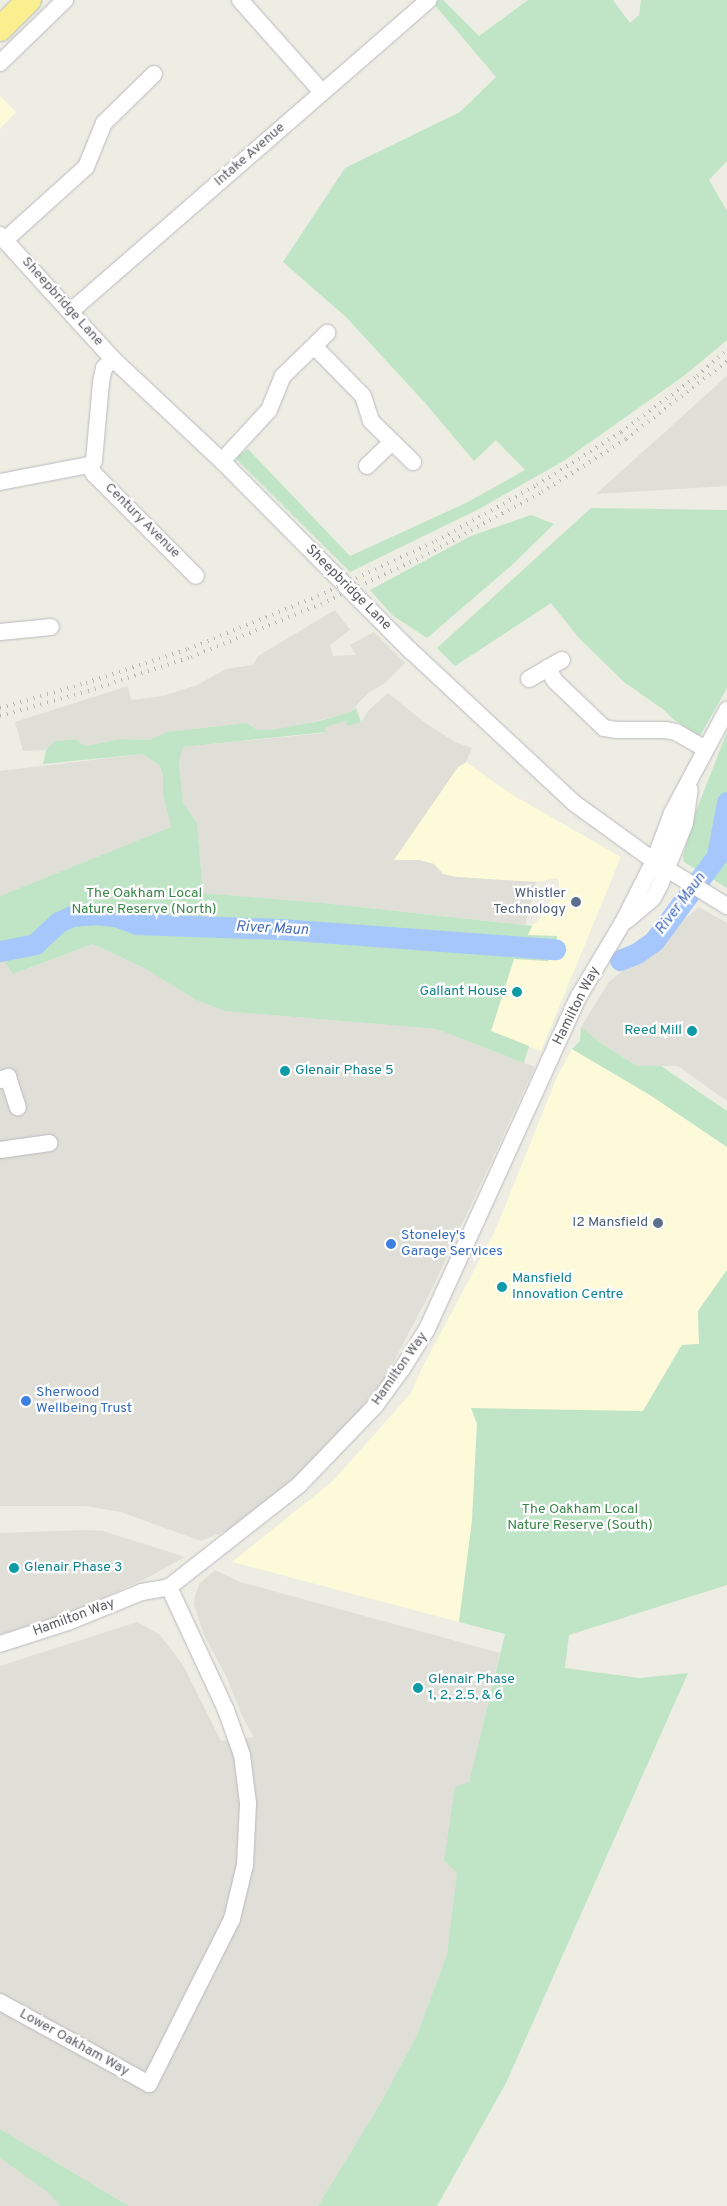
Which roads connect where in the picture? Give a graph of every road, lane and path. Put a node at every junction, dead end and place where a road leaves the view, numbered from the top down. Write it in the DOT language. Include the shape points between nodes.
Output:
graph roads {
  1 [pos="29,0"];
  2 [pos="65,0"];
  3 [pos="240,0"];
  4 [pos="429,0"];
  5 [pos="0,29"];
  6 [pos="0,63"];
  7 [pos="154,74"];
  8 [pos="322,92"];
  9 [pos="2,238"];
  10 [pos="71,311"];
  11 [pos="327,333"];
  12 [pos="314,346"];
  13 [pos="113,359"];
  14 [pos="392,442"];
  15 [pos="222,461"];
  16 [pos="413,462"];
  17 [pos="89,465"];
  18 [pos="367,466"];
  19 [pos="0,482"];
  20 [pos="196,576"];
  21 [pos="51,627"];
  22 [pos="0,632"];
  23 [pos="562,660"];
  24 [pos="547,668"];
  25 [pos="528,679"];
  26 [pos="727,710"];
  27 [pos="706,749"];
  28 [pos="661,865"];
  29 [pos="727,906"];
  30 [pos="0,1080"];
  31 [pos="18,1107"];
  32 [pos="50,1143"];
  33 [pos="0,1150"];
  34 [pos="169,1586"];
  35 [pos="0,1644"];
  36 [pos="0,2002"];
  1 -- 5 [label="highway"];
  2 -- 6 [label="street"];
  3 -- 8 [label="street"];
  4 -- 8 [label="street, Intake Avenue"];
  7 -- 9 [label="street" via="104,123 86,167"];
  8 -- 10 [label="street, Intake Avenue"];
  9 -- 10 [label="street, Sheepbridge Lane"];
  10 -- 13 [label="street, Sheepbridge Lane"];
  11 -- 12 [label="street"];
  12 -- 14 [label="street" via="363,396 371,421"];
  12 -- 15 [label="street" via="283,376 269,410"];
  13 -- 15 [label="street, Sheepbridge Lane"];
  13 -- 17 [label="street" via="104,368 94,461"];
  14 -- 16 [label="street"];
  14 -- 18 [label="street"];
  15 -- 28 [label="street, Sheepbridge Lane" via="404,644 574,803"];
  17 -- 19 [label="street"];
  17 -- 20 [label="street, Century Avenue" via="94,474"];
  21 -- 22 [label="street"];
  23 -- 24 [label="street"];
  24 -- 25 [label="street"];
  24 -- 27 [label="street" via="555,681 604,728 676,732"];
  26 -- 27 [label="street, Hamilton Way"];
  27 -- 28 [label="street, Hamilton Way" via="691,781 687,816"];
  28 -- 29 [label="street, Sheepbridge Lane"];
  28 -- 34 [label="street, Hamilton Way" via="653,898 622,924 584,987 428,1329 402,1369 375,1406 299,1485"];
  30 -- 31 [label="street" via="8,1077"];
  32 -- 33 [label="street"];
  34 -- 35 [label="street, Hamilton Way" via="142,1592 68,1622"];
  34 -- 36 [label="street, Lower Oakham Way" via="226,1710 242,1756 248,1803 245,1865 232,1919 149,2084"];
}
